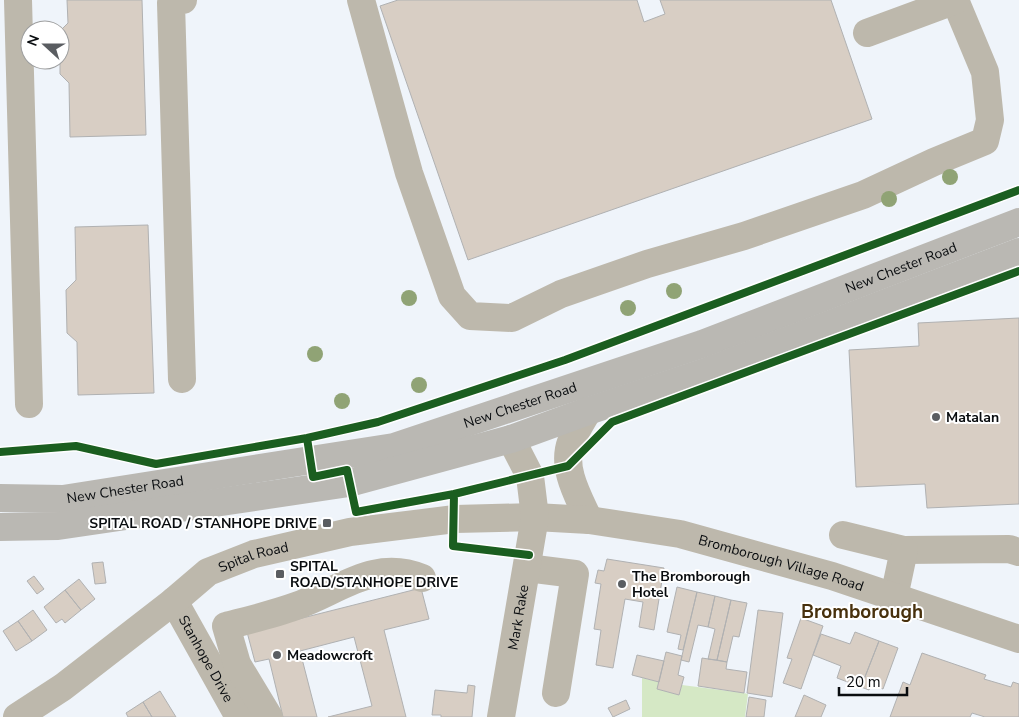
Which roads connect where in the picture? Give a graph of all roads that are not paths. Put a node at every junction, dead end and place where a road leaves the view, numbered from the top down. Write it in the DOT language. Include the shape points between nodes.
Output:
graph roads {
  1 [pos="18,0"];
  2 [pos="184,0"];
  3 [pos="361,0"];
  4 [pos="955,0"];
  5 [pos="867,33"];
  6 [pos="1019,222"];
  7 [pos="1019,252"];
  8 [pos="182,379"];
  9 [pos="29,404"];
  10 [pos="588,411"];
  11 [pos="511,439"];
  12 [pos="0,498"];
  13 [pos="535,517"];
  14 [pos="589,520"];
  15 [pos="0,527"];
  16 [pos="844,535"];
  17 [pos="904,550"];
  18 [pos="1019,552"];
  19 [pos="527,568"];
  20 [pos="422,578"];
  21 [pos="894,597"];
  22 [pos="174,601"];
  23 [pos="1019,640"];
  24 [pos="230,675"];
  25 [pos="556,693"];
  26 [pos="17,717"];
  27 [pos="239,717"];
  28 [pos="269,717"];
  29 [pos="501,717"];
  1 -- 9 [label="street"];
  2 -- 8 [label="street" via="171,3"];
  3 -- 4 [label="street" via="408,173 452,296 470,316 512,318 561,294 863,195 985,141 990,120 985,72"];
  4 -- 5 [label="street"];
  6 -- 12 [label="highway, New Chester Road" via="702,344 394,447 63,499"];
  7 -- 10 [label="highway, New Chester Road" via="705,372"];
  10 -- 11 [label="highway, New Chester Road"];
  10 -- 14 [label="street" via="570,443 568,466"];
  11 -- 13 [label="street, Mark Rake" via="530,476"];
  11 -- 15 [label="highway, New Chester Road" via="349,483 58,526"];
  13 -- 14 [label="street, Bromborough Village Road"];
  13 -- 19 [label="street, Mark Rake"];
  13 -- 22 [label="street, Spital Road" via="455,519 331,536 254,554 208,572"];
  14 -- 21 [label="street, Bromborough Village Road" via="680,534 832,576"];
  16 -- 17 [label="street"];
  17 -- 18 [label="street" via="1009,549"];
  17 -- 21 [label="street"];
  19 -- 25 [label="street" via="575,574"];
  19 -- 29 [label="street, Mark Rake"];
  20 -- 24 [label="street" via="409,573 366,574 297,606 226,626 238,664"];
  21 -- 23 [label="street, Bromborough Village Road"];
  22 -- 24 [label="street, Stanhope Drive"];
  22 -- 26 [label="street, Spital Road" via="62,687"];
  24 -- 27 [label="street, Stanhope Drive"];
  24 -- 28 [label="street"];
}
